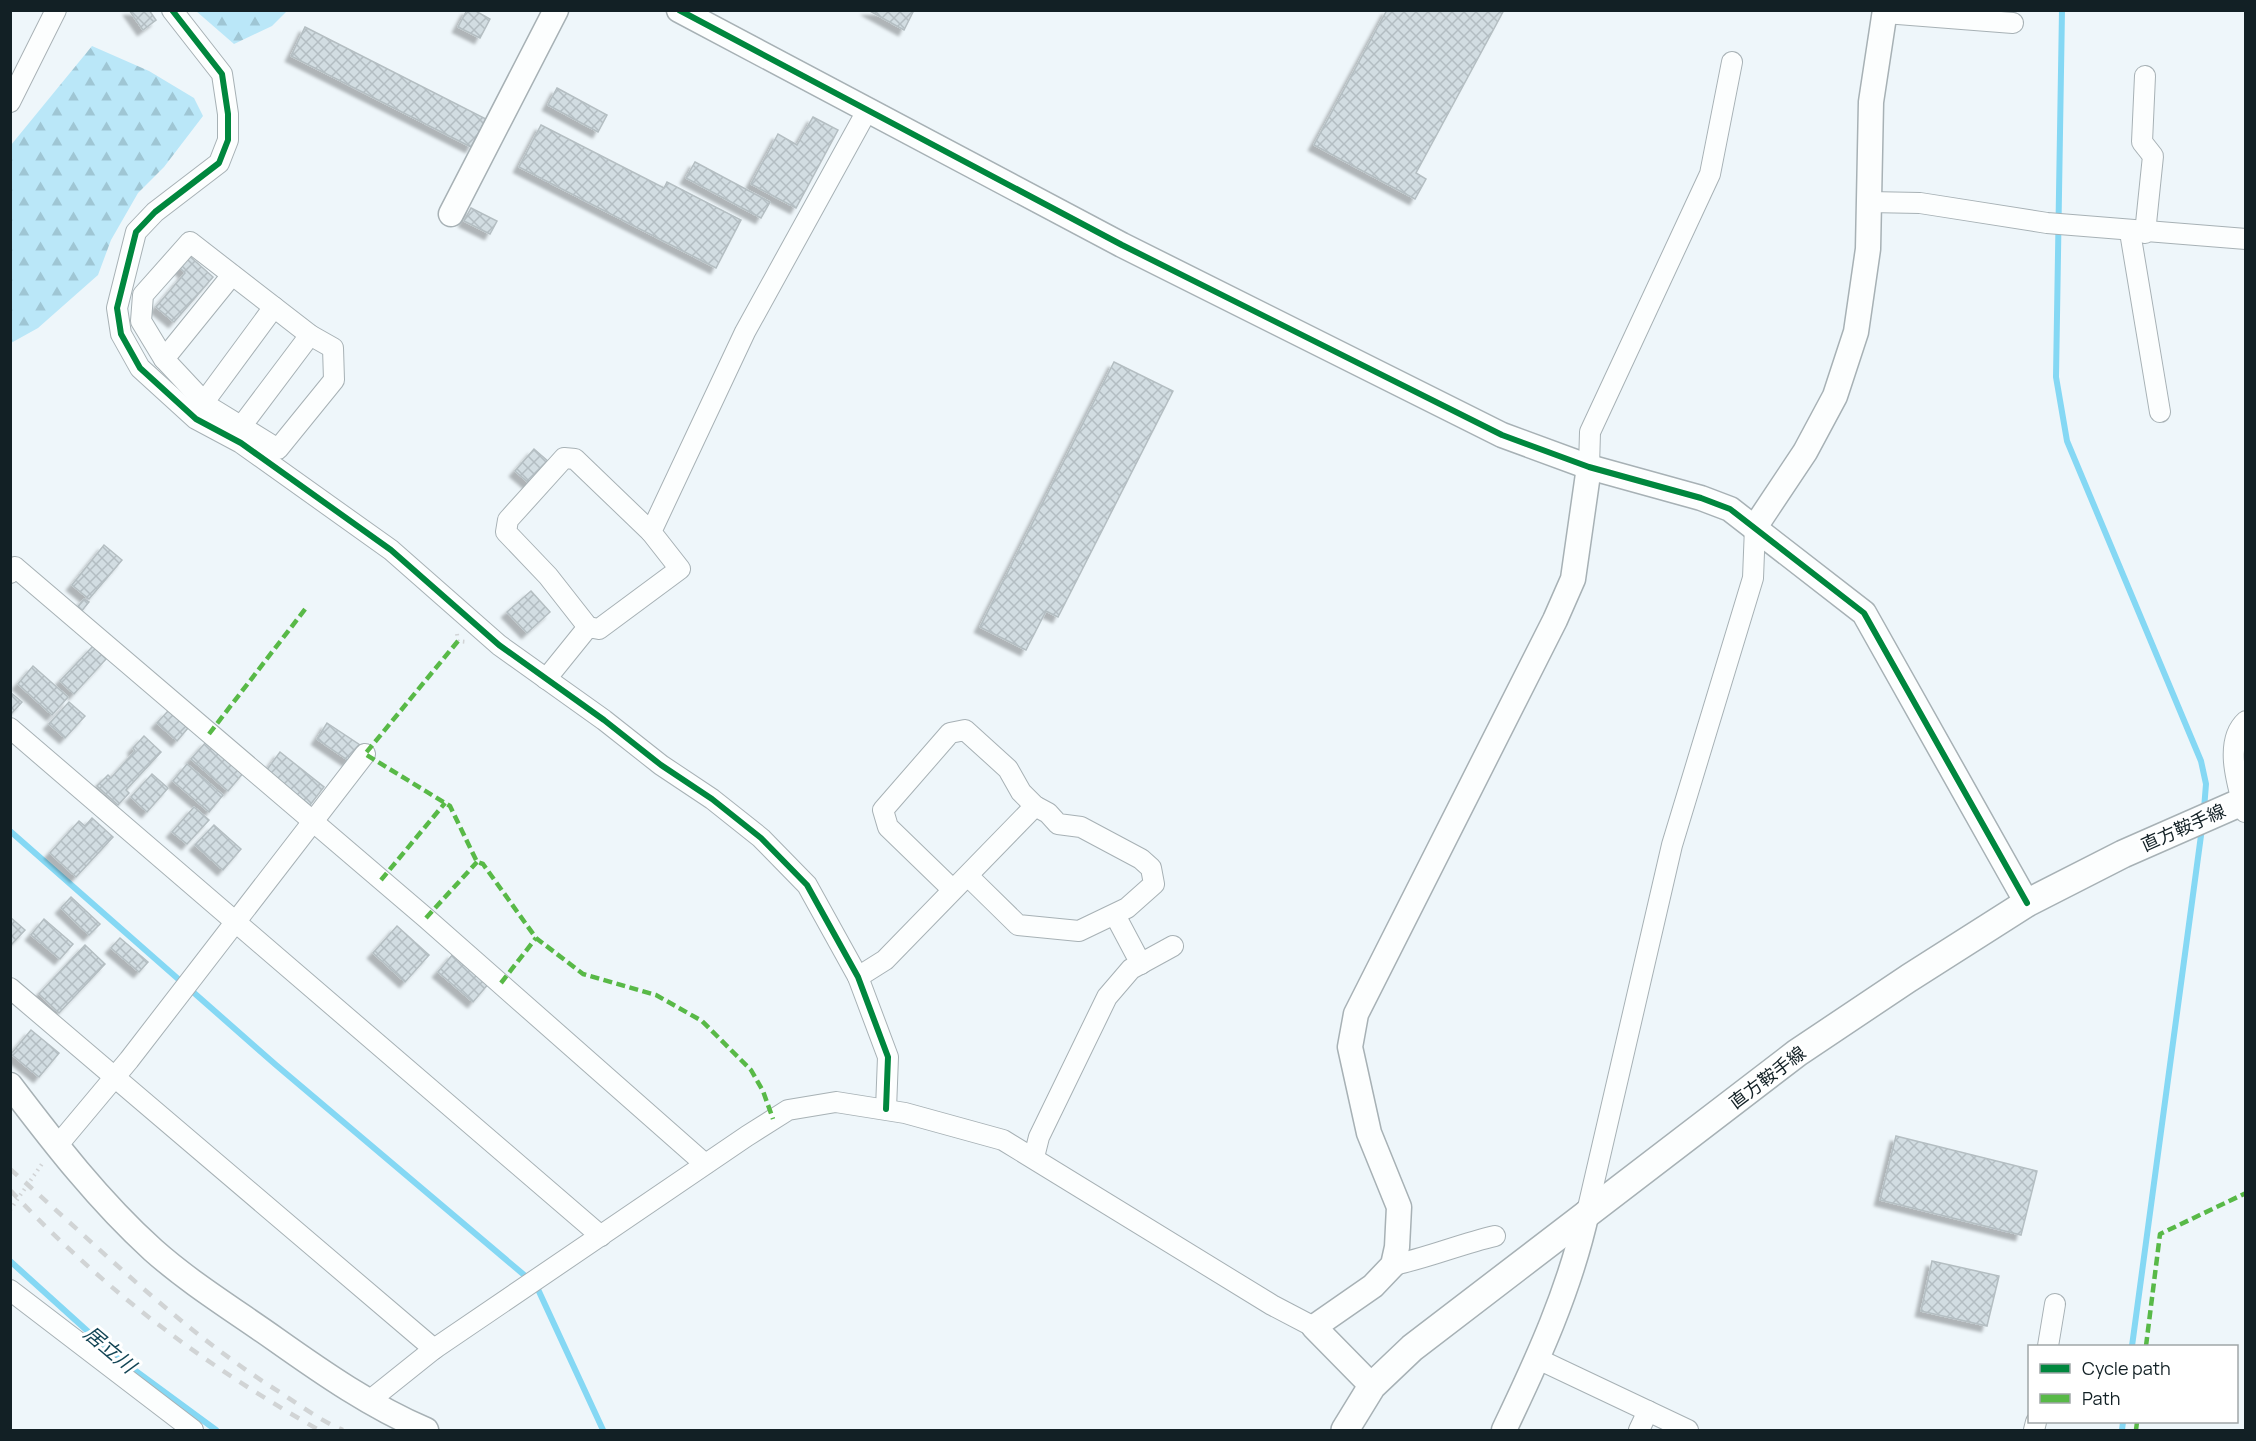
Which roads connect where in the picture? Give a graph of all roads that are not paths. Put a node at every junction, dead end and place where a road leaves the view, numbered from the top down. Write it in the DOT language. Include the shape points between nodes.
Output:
graph roads {
  1 [pos="56,10"];
  2 [pos="172,10"];
  3 [pos="556,10"];
  4 [pos="679,10"];
  5 [pos="1885,12"];
  6 [pos="2013,23"];
  7 [pos="1732,62"];
  8 [pos="2145,76"];
  9 [pos="10,102"];
  10 [pos="868,109"];
  11 [pos="1869,202"];
  12 [pos="451,214"];
  13 [pos="2138,232"];
  14 [pos="2246,240"];
  15 [pos="232,275"];
  16 [pos="274,307"];
  17 [pos="310,335"];
  18 [pos="164,360"];
  19 [pos="204,402"];
  20 [pos="2160,412"];
  21 [pos="237,432"];
  22 [pos="1589,467"];
  23 [pos="1755,527"];
  24 [pos="651,532"];
  25 [pos="10,573"];
  26 [pos="588,627"];
  27 [pos="546,679"];
  28 [pos="2246,721"];
  29 [pos="10,728"];
  30 [pos="365,754"];
  31 [pos="2244,804"];
  32 [pos="1035,806"];
  33 [pos="311,821"];
  34 [pos="968,876"];
  35 [pos="952,889"];
  36 [pos="2027,903"];
  37 [pos="1114,915"];
  38 [pos="236,922"];
  39 [pos="1173,946"];
  40 [pos="1141,964"];
  41 [pos="858,977"];
  42 [pos="10,988"];
  43 [pos="113,1076"];
  44 [pos="10,1085"];
  45 [pos="886,1109"];
  46 [pos="57,1146"];
  47 [pos="1034,1157"];
  48 [pos="705,1164"];
  49 [pos="1587,1212"];
  50 [pos="601,1236"];
  51 [pos="1495,1236"];
  52 [pos="1392,1265"];
  53 [pos="10,1290"];
  54 [pos="2055,1304"];
  55 [pos="1314,1327"];
  56 [pos="2048,1345"];
  57 [pos="434,1349"];
  58 [pos="1538,1359"];
  59 [pos="1372,1386"];
  60 [pos="369,1401"];
  61 [pos="1648,1411"];
  62 [pos="193,1431"];
  63 [pos="426,1431"];
  64 [pos="1345,1431"];
  65 [pos="1504,1431"];
  66 [pos="1639,1431"];
  67 [pos="1688,1431"];
  1 -- 9 [label="street"];
  2 -- 21 [label="street" via="222,74 228,140 219,163 155,212 136,232 117,308 121,334 140,368 196,419"];
  3 -- 12 [label="street"];
  4 -- 10 [label="street"];
  5 -- 6 [label="street"];
  5 -- 11 [label="street" via="1871,102"];
  7 -- 22 [label="street" via="1710,174 1590,432"];
  8 -- 13 [label="street" via="2142,142 2153,156"];
  10 -- 22 [label="street" via="1399,386 1502,435"];
  10 -- 24 [label="street" via="745,332"];
  11 -- 13 [label="street" via="1920,204"];
  11 -- 23 [label="street" via="1868,249 1856,332 1835,396 1805,452"];
  13 -- 14 [label="street"];
  13 -- 20 [label="street"];
  15 -- 16 [label="street"];
  15 -- 18 [label="street"];
  15 -- 18 [label="street" via="190,242 143,295 141,321"];
  16 -- 17 [label="street"];
  16 -- 19 [label="street"];
  17 -- 21 [label="street"];
  17 -- 21 [label="street" via="333,348 334,380 278,449"];
  18 -- 19 [label="street"];
  19 -- 21 [label="street"];
  21 -- 27 [label="street" via="391,550 499,645"];
  22 -- 23 [label="street" via="1701,498 1730,509"];
  22 -- 52 [label="street" via="1573,579 1356,1014 1350,1047 1357,1080 1369,1133 1399,1207"];
  23 -- 36 [label="street" via="1864,613"];
  23 -- 49 [label="street" via="1753,578 1672,845"];
  24 -- 26 [label="street" via="680,569 598,629"];
  24 -- 26 [label="street" via="575,459 564,458 508,520 506,532 548,576"];
  25 -- 33 [label="street" via="15,567"];
  26 -- 27 [label="street"];
  27 -- 41 [label="street" via="761,838 807,885"];
  28 -- 31 [label="street" via="2233,748"];
  29 -- 38 [label="street"];
  30 -- 33 [label="street"];
  31 -- 36 [label="main road, 直方鞍手線" via="2123,854"];
  32 -- 34 [label="street"];
  32 -- 35 [label="street" via="1021,792 1008,769 965,730 950,733 883,810 888,827"];
  32 -- 37 [label="street" via="1058,824 1096,834 1151,868 1154,884"];
  33 -- 38 [label="street"];
  33 -- 48 [label="street"];
  34 -- 35 [label="street"];
  34 -- 37 [label="street" via="1018,925 1079,931"];
  35 -- 41 [label="street" via="885,960"];
  36 -- 49 [label="main road, 直方鞍手線" via="1797,1053"];
  37 -- 40 [label="street"];
  38 -- 43 [label="street"];
  38 -- 50 [label="street"];
  39 -- 40 [label="street"];
  40 -- 47 [label="street" via="1131,969 1107,997 1039,1137"];
  41 -- 45 [label="street" via="888,1058"];
  42 -- 43 [label="street"];
  43 -- 46 [label="street"];
  43 -- 57 [label="street"];
  44 -- 46 [label="street"];
  45 -- 47 [label="street" via="950,1123"];
  45 -- 48 [label="street" via="836,1102 788,1110"];
  46 -- 60 [label="street" via="154,1251 322,1372"];
  47 -- 55 [label="street" via="1108,1206"];
  48 -- 50 [label="street"];
  49 -- 58 [label="street" via="1577,1259"];
  49 -- 59 [label="main road, 直方鞍手線" via="1412,1348"];
  50 -- 57 [label="street"];
  51 -- 52 [label="street"];
  52 -- 55 [label="street" via="1373,1286"];
  53 -- 62 [label="street"];
  54 -- 56 [label="street"];
  55 -- 59 [label="street"];
  57 -- 60 [label="street"];
  58 -- 61 [label="street"];
  58 -- 65 [label="street"];
  59 -- 64 [label="main road, 直方鞍手線"];
  60 -- 63 [label="street"];
  61 -- 66 [label="street"];
  61 -- 67 [label="street"];
}
